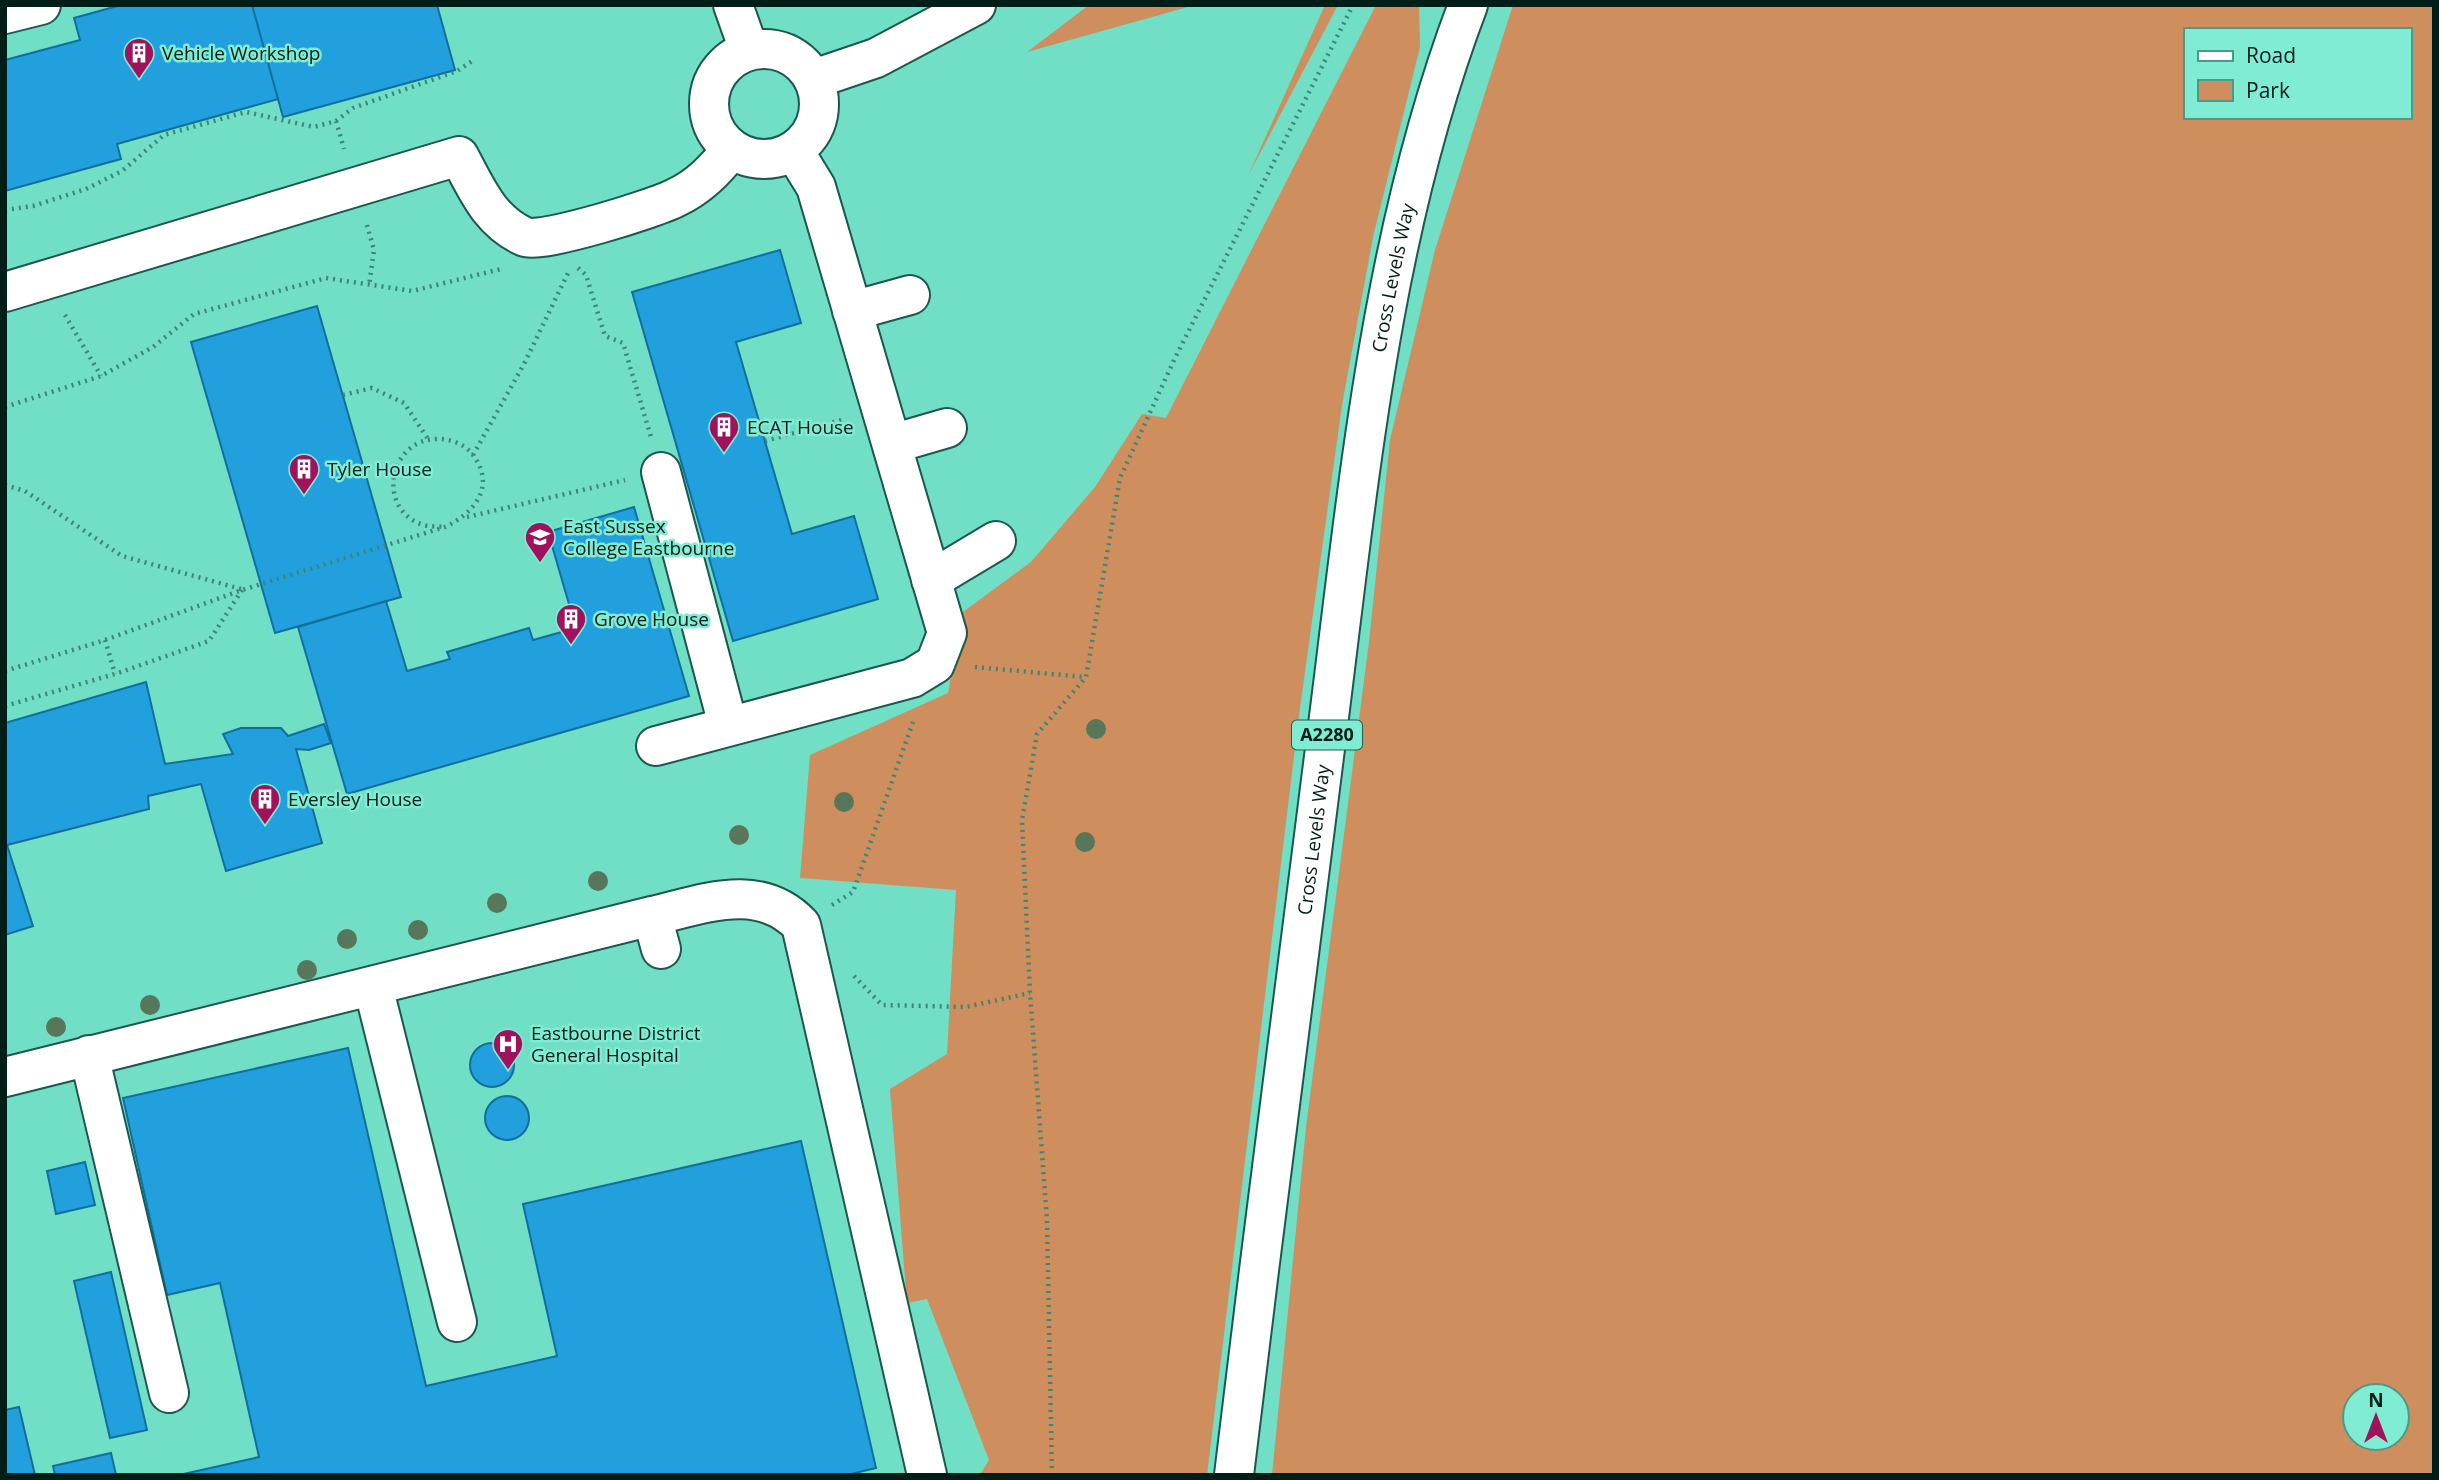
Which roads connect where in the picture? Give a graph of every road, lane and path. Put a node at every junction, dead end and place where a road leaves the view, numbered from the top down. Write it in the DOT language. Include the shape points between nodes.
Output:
graph roads {
  1 [pos="41,5"];
  2 [pos="733,5"];
  3 [pos="976,5"];
  4 [pos="1353,5"];
  5 [pos="1468,5"];
  6 [pos="5,14"];
  7 [pos="749,50"];
  8 [pos="472,61"];
  9 [pos="814,79"];
  10 [pos="732,149"];
  11 [pos="794,151"];
  12 [pos="5,210"];
  13 [pos="503,268"];
  14 [pos="50,279"];
  15 [pos="5,292"];
  16 [pos="910,295"];
  17 [pos="852,311"];
  18 [pos="101,376"];
  19 [pos="343,395"];
  20 [pos="5,407"];
  21 [pos="887,427"];
  22 [pos="947,428"];
  23 [pos="429,439"];
  24 [pos="765,440"];
  25 [pos="473,455"];
  26 [pos="661,472"];
  27 [pos="5,485"];
  28 [pos="466,517"];
  29 [pos="445,527"];
  30 [pos="996,541"];
  31 [pos="930,580"];
  32 [pos="242,590"];
  33 [pos="105,640"];
  34 [pos="935,664"];
  35 [pos="5,671"];
  36 [pos="115,674"];
  37 [pos="1086,677"];
  38 [pos="5,705"];
  39 [pos="728,724"];
  40 [pos="656,746"];
  41 [pos="801,925"];
  42 [pos="848,969"];
  43 [pos="373,986"];
  44 [pos="1030,993"];
  45 [pos="89,1055"];
  46 [pos="5,1077"];
  47 [pos="457,1322"];
  48 [pos="169,1393"];
  49 [pos="927,1475"];
  50 [pos="1052,1475"];
  51 [pos="1234,1475"];
  1 -- 6 [label="main road"];
  2 -- 7 [label="main road"];
  3 -- 9 [label="main road" via="876,58"];
  4 -- 37 [label="path" via="1175,358 1120,478"];
  5 -- 51 [label="main road, Cross Levels Way / A2280" via="1409,200 1378,355"];
  7 -- 9 [label="main road" via="768,48 786,53 802,63"];
  7 -- 10 [label="main road" via="720,70 708,103 719,137"];
  8 -- 12 [label="path" via="314,127 246,112 164,135 122,171 86,189"];
  9 -- 11 [label="main road" via="819,94 815,126"];
  10 -- 11 [label="main road" via="762,159"];
  10 -- 14 [label="main road" via="710,177 675,199 563,234 529,239 498,222 459,156"];
  11 -- 17 [label="main road" via="816,187"];
  13 -- 18 [label="path" via="412,291 326,278 194,314 153,347"];
  14 -- 15 [label="main road"];
  14 -- 18 [label="path" via="70,328"];
  16 -- 17 [label="main road"];
  17 -- 21 [label="main road"];
  18 -- 20 [label="path"];
  19 -- 23 [label="path" via="372,388 404,403"];
  21 -- 22 [label="main road"];
  21 -- 24 [label="path"];
  21 -- 31 [label="main road"];
  23 -- 25 [label="path" via="453,440"];
  23 -- 29 [label="path" via="408,448 395,467 393,491 403,512 422,524"];
  25 -- 26 [label="path" via="573,263 586,275 605,336 623,344"];
  25 -- 28 [label="path" via="482,476 480,499"];
  26 -- 28 [label="path"];
  26 -- 39 [label="main road"];
  27 -- 32 [label="path" via="25,491 122,556"];
  28 -- 29 [label="path"];
  29 -- 32 [label="path"];
  30 -- 31 [label="main road"];
  31 -- 34 [label="main road" via="947,633"];
  32 -- 33 [label="path"];
  32 -- 36 [label="path" via="209,641"];
  33 -- 35 [label="path"];
  33 -- 36 [label="path"];
  34 -- 37 [label="path"];
  34 -- 39 [label="main road" via="912,678"];
  34 -- 41 [label="path" via="853,892"];
  36 -- 38 [label="path"];
  37 -- 44 [label="path" via="1037,734 1022,820"];
  39 -- 40 [label="main road"];
  41 -- 43 [label="main road" via="788,911 752,898 734,898 656,932"];
  41 -- 49 [label="main road"];
  42 -- 44 [label="path" via="882,1004 966,1007"];
  43 -- 45 [label="main road"];
  43 -- 47 [label="main road"];
  44 -- 50 [label="path" via="1047,1220"];
  45 -- 46 [label="main road"];
  45 -- 48 [label="main road"];
}
